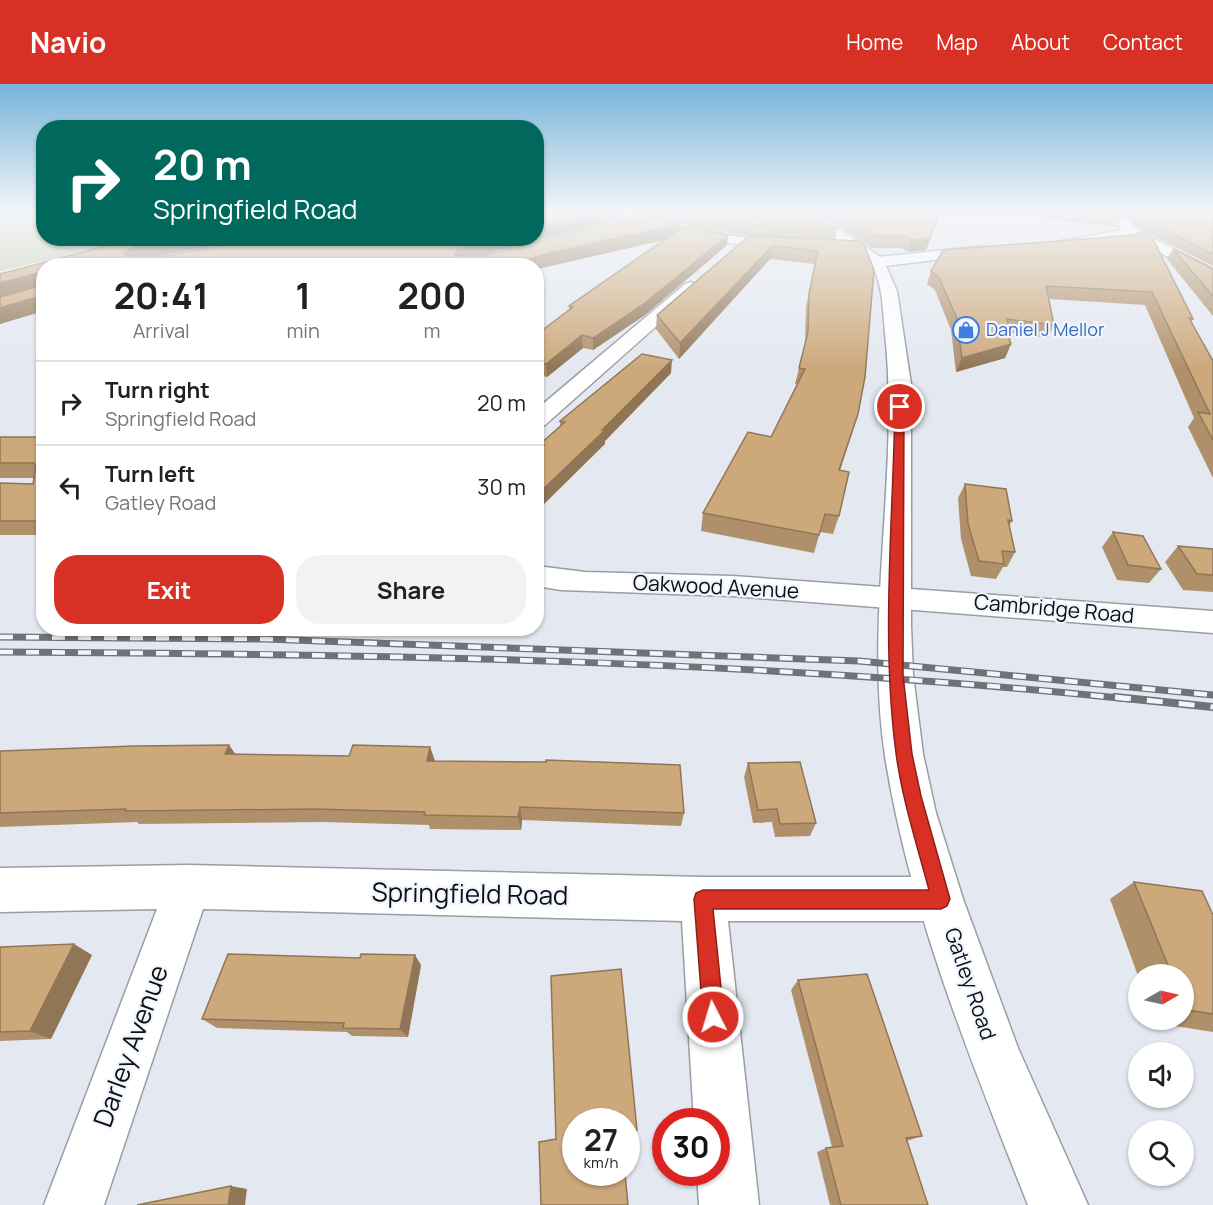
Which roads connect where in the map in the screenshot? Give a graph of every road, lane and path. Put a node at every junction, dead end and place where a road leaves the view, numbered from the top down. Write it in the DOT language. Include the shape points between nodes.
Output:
graph roads {
  1 [pos="870,264"];
  2 [pos="1192,264"];
  3 [pos="707,273"];
  4 [pos="1213,275"];
  5 [pos="544,414"];
  6 [pos="544,577"];
  7 [pos="896,597"];
  8 [pos="1213,622"];
  9 [pos="188,887"];
  10 [pos="0,890"];
  11 [pos="703,899"];
  12 [pos="941,899"];
  13 [pos="74,1205"];
  14 [pos="729,1205"];
  15 [pos="1058,1205"];
  1 -- 7 [label="street, Gatley Road" via="892,300 901,384"];
  2 -- 4 [label="street"];
  3 -- 5 [label="street"];
  6 -- 7 [label="street, Oakwood Avenue"];
  7 -- 8 [label="street, Cambridge Road"];
  7 -- 12 [label="street, Gatley Road" via="896,675 904,754"];
  9 -- 10 [label="street, Springfield Road"];
  9 -- 11 [label="street, Springfield Road"];
  9 -- 13 [label="street, Darley Avenue"];
  11 -- 12 [label="street, Springfield Road"];
  11 -- 14 [label="street"];
  12 -- 15 [label="street, Gatley Road" via="995,1055"];
}
